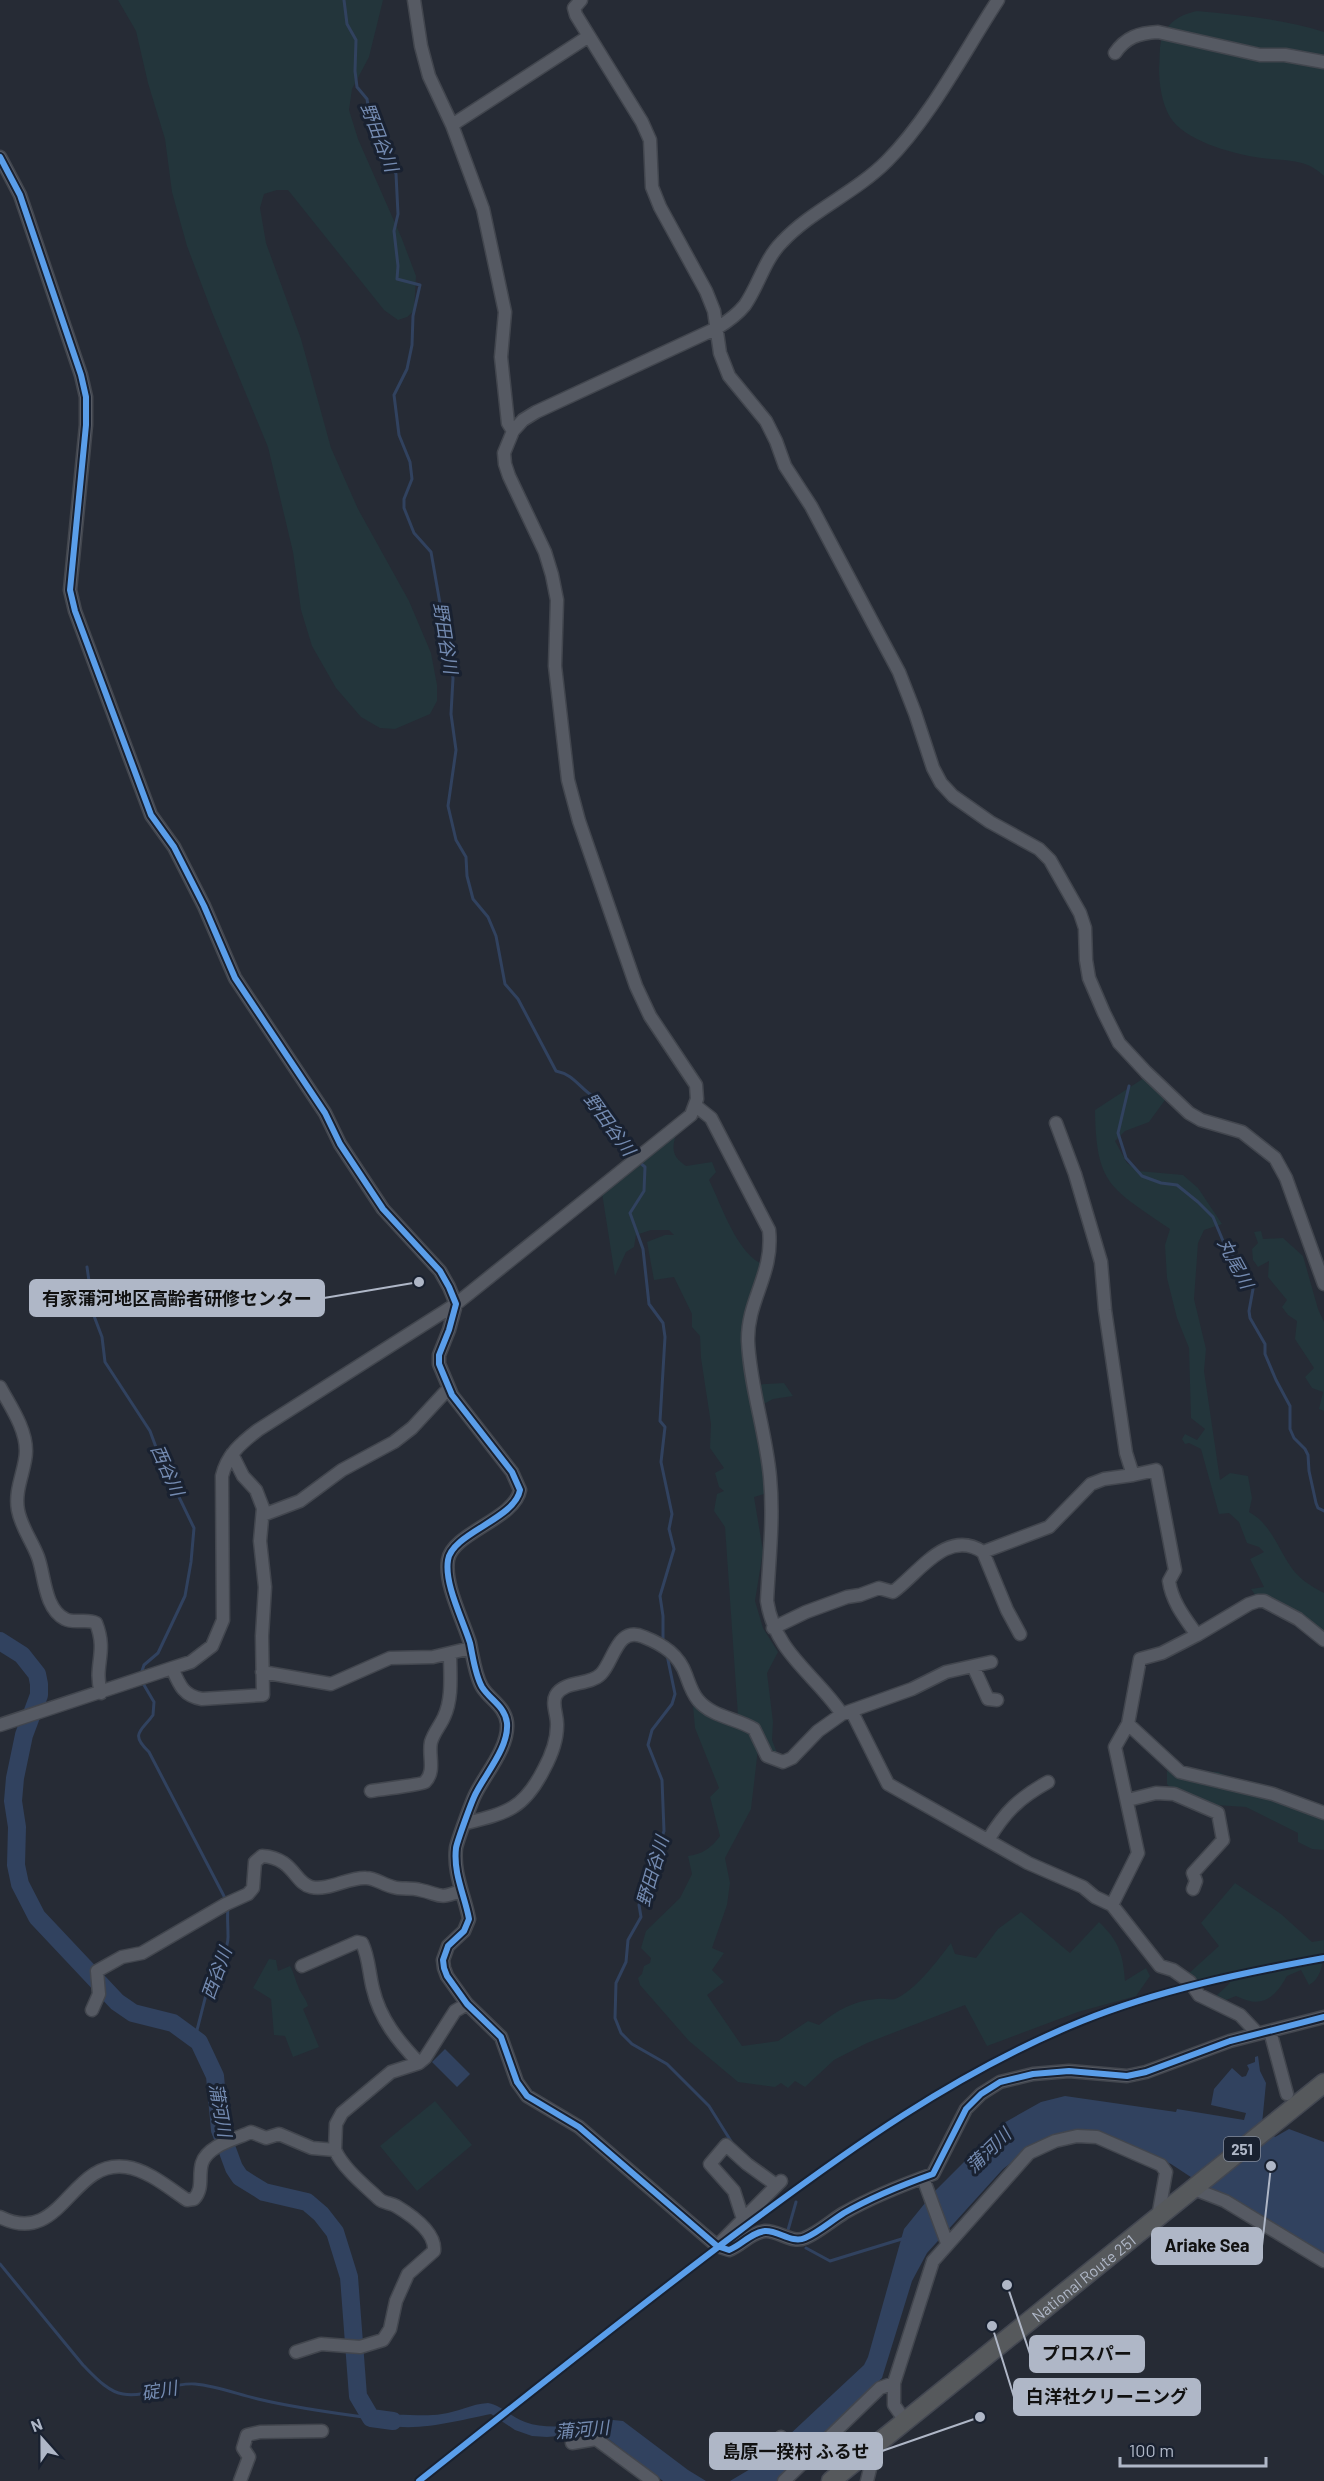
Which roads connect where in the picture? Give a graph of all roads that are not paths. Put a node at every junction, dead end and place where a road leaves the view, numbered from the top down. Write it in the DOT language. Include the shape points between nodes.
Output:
graph roads {
  1 [pos="414,0"];
  2 [pos="581,0"];
  3 [pos="998,0"];
  4 [pos="589,36"];
  5 [pos="1115,53"];
  6 [pos="1324,62"];
  7 [pos="452,126"];
  8 [pos="0,157"];
  9 [pos="717,328"];
  10 [pos="513,431"];
  11 [pos="696,1106"];
  12 [pos="1056,1123"];
  13 [pos="1324,1284"];
  14 [pos="456,1304"];
  15 [pos="0,1387"];
  16 [pos="448,1389"];
  17 [pos="232,1454"];
  18 [pos="1133,1475"];
  19 [pos="263,1515"];
  20 [pos="983,1552"];
  21 [pos="773,1628"];
  22 [pos="1020,1634"];
  23 [pos="1197,1635"];
  24 [pos="1324,1640"];
  25 [pos="471,1648"];
  26 [pos="450,1653"];
  27 [pos="991,1662"];
  28 [pos="973,1666"];
  29 [pos="172,1668"];
  30 [pos="262,1672"];
  31 [pos="101,1693"];
  32 [pos="997,1700"];
  33 [pos="847,1713"];
  34 [pos="1128,1724"];
  35 [pos="0,1725"];
  36 [pos="1048,1782"];
  37 [pos="371,1791"];
  38 [pos="1128,1800"];
  39 [pos="1324,1813"];
  40 [pos="466,1823"];
  41 [pos="988,1840"];
  42 [pos="1193,1889"];
  43 [pos="460,1891"];
  44 [pos="1112,1905"];
  45 [pos="302,1966"];
  46 [pos="467,2004"];
  47 [pos="92,2010"];
  48 [pos="1324,2017"];
  49 [pos="1264,2033"];
  50 [pos="419,2063"];
  51 [pos="1324,2083"];
  52 [pos="1287,2094"];
  53 [pos="335,2150"];
  54 [pos="923,2178"];
  55 [pos="1195,2188"];
  56 [pos="0,2217"];
  57 [pos="1158,2218"];
  58 [pos="743,2219"];
  59 [pos="944,2238"];
  60 [pos="717,2246"];
  61 [pos="1324,2261"];
  62 [pos="296,2352"];
  63 [pos="894,2383"];
  64 [pos="906,2422"];
  65 [pos="322,2432"];
  66 [pos="782,2439"];
  67 [pos="572,2443"];
  68 [pos="872,2448"];
  69 [pos="804,2462"];
  70 [pos="240,2481"];
  71 [pos="652,2481"];
  72 [pos="784,2481"];
  73 [pos="831,2481"];
  74 [pos="867,2481"];
  1 -- 7 [label="street" via="429,76"];
  2 -- 4 [label="street" via="574,10"];
  3 -- 9 [label="street" via="909,136 886,162 781,243 744,305"];
  4 -- 7 [label="street"];
  4 -- 9 [label="street" via="642,122 650,141 652,187 706,291"];
  5 -- 6 [label="street" via="1131,37 1158,32 1260,55"];
  7 -- 10 [label="street" via="483,209 503,299 501,357 508,423"];
  8 -- 14 [label="street" via="20,195 81,375 86,425 70,590 151,814 174,847 235,978 325,1113 382,1209 440,1271"];
  9 -- 10 [label="street" via="536,412"];
  9 -- 13 [label="street" via="720,353 729,375 766,421 785,466 811,506 898,672 941,783 953,796 1039,849 1050,860 1080,913 1089,978 1119,1043 1189,1113 1242,1132 1275,1158 1286,1178"];
  10 -- 11 [label="street" via="504,453 505,464 545,552 557,600 555,666 568,780 579,821 636,986 650,1016 694,1079"];
  11 -- 14 [label="street" via="686,1120"];
  11 -- 21 [label="street" via="711,1118 769,1230 768,1267 754,1301 748,1341 770,1475 772,1519 767,1601"];
  12 -- 18 [label="street" via="1076,1174 1101,1262 1126,1453"];
  14 -- 16 [label="street" via="439,1355"];
  14 -- 17 [label="street" via="258,1430"];
  15 -- 31 [label="street" via="18,1420 26,1451 18,1510 56,1612 66,1620 96,1623 102,1638 97,1677"];
  16 -- 19 [label="street" via="394,1442 342,1470 300,1501"];
  16 -- 25 [label="street" via="512,1472 520,1490 514,1504 456,1546 448,1560 452,1591"];
  17 -- 19 [label="street" via="260,1498"];
  17 -- 29 [label="street" via="222,1476 224,1620 212,1646 191,1662"];
  18 -- 20 [label="street" via="1091,1484 1049,1527"];
  18 -- 23 [label="street" via="1156,1470 1175,1570 1169,1581 1170,1591"];
  19 -- 30 [label="street"];
  20 -- 21 [label="street" via="969,1545 952,1547 933,1556 893,1592 879,1588 847,1597"];
  20 -- 22 [label="street"];
  21 -- 33 [label="street" via="784,1647"];
  23 -- 24 [label="street" via="1264,1601 1298,1619"];
  23 -- 34 [label="street" via="1162,1653 1140,1659"];
  25 -- 26 [label="street"];
  25 -- 40 [label="street" via="480,1685 504,1712 506,1733 474,1795"];
  26 -- 30 [label="street" via="390,1658 331,1684"];
  26 -- 37 [label="street" via="450,1693 431,1742 432,1771 422,1784"];
  27 -- 28 [label="street"];
  28 -- 32 [label="street" via="984,1694"];
  28 -- 33 [label="street" via="946,1672"];
  29 -- 30 [label="street" via="186,1694 202,1699 263,1695"];
  29 -- 31 [label="street"];
  31 -- 35 [label="street"];
  33 -- 40 [label="street" via="818,1731 792,1758 778,1761 767,1755 754,1729 716,1713 698,1700 682,1664 669,1650 636,1635 618,1643 601,1674 559,1691 554,1699 558,1725 551,1756 524,1801"];
  33 -- 41 [label="street" via="888,1784"];
  34 -- 38 [label="street" via="1115,1747"];
  34 -- 39 [label="street" via="1180,1772 1273,1794"];
  36 -- 41 [label="street" via="1010,1809"];
  38 -- 42 [label="street" via="1156,1793 1174,1794 1218,1813 1223,1840 1193,1873"];
  38 -- 44 [label="street" via="1138,1853"];
  40 -- 43 [label="street" via="456,1847"];
  41 -- 44 [label="street"];
  43 -- 46 [label="street" via="468,1925 448,1946 443,1960 447,1976"];
  43 -- 47 [label="street" via="437,1896 368,1878 313,1887 286,1863 262,1856 255,1862 253,1888 248,1894 142,1953 122,1957 97,1971 99,1994"];
  44 -- 49 [label="street" via="1160,1966 1173,1970 1190,1982 1199,1995 1240,2015"];
  45 -- 50 [label="street" via="362,1943 376,2000 395,2038"];
  46 -- 50 [label="street" via="455,2011"];
  46 -- 60 [label="street" via="501,2037 517,2082 527,2096 579,2127"];
  48 -- 49 [label="street"];
  49 -- 52 [label="street"];
  49 -- 54 [label="street" via="1127,2076 1069,2071 1000,2082 966,2109 936,2170"];
  50 -- 53 [label="street" via="391,2072 342,2113 336,2124"];
  51 -- 55 [label="highway, 251"];
  53 -- 56 [label="street" via="312,2148 279,2134 266,2138 251,2132 217,2147 202,2162 200,2193 194,2199 187,2200 154,2178 128,2167 111,2167 91,2175 52,2215 27,2224"];
  53 -- 62 [label="street" via="339,2160 380,2200 395,2205 427,2230 435,2244 434,2251 408,2274 396,2301 390,2329 382,2340 360,2347 321,2344"];
  54 -- 59 [label="street"];
  54 -- 60 [label="street" via="846,2212 806,2238 795,2239 770,2231 753,2235 729,2250"];
  55 -- 57 [label="highway, National Route 251 / 251"];
  55 -- 61 [label="street" via="1225,2201"];
  57 -- 59 [label="street" via="1166,2172 1161,2165 1097,2137 1077,2136 1029,2152"];
  57 -- 64 [label="highway, National Route 251 / 251"];
  58 -- 58 [label="street" via="734,2191 710,2164 726,2145 747,2164 779,2183"];
  58 -- 60 [label="street"];
  59 -- 63 [label="street" via="929,2271"];
  63 -- 64 [label="street" via="894,2405"];
  63 -- 69 [label="street" via="880,2388"];
  64 -- 68 [label="highway, National Route 251 / 251"];
  65 -- 70 [label="street" via="247,2435 243,2448 249,2457"];
  66 -- 69 [label="street"];
  67 -- 71 [label="street" via="596,2439"];
  68 -- 73 [label="highway, National Route 251 / 251"];
  68 -- 74 [label="street"];
  69 -- 72 [label="street"];
}
